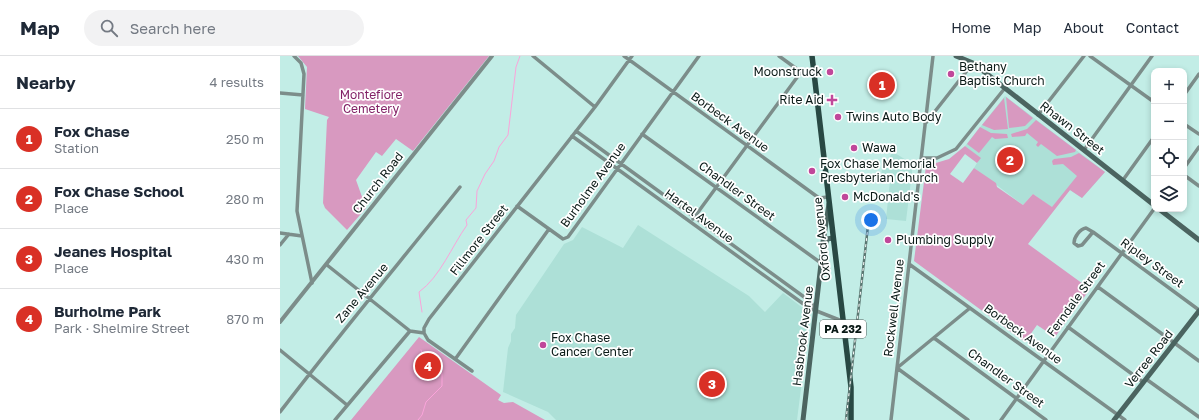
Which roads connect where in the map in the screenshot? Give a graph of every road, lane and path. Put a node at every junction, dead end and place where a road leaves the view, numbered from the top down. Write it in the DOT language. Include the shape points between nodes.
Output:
graph roads {
  1 [pos="294,56"];
  2 [pos="492,56"];
  3 [pos="533,56"];
  4 [pos="624,56"];
  5 [pos="632,56"];
  6 [pos="699,56"];
  7 [pos="779,56"];
  8 [pos="812,56"];
  9 [pos="933,56"];
  10 [pos="956,56"];
  11 [pos="1084,56"];
  12 [pos="1090,56"];
  13 [pos="1152,56"];
  14 [pos="629,60"];
  15 [pos="973,63"];
  16 [pos="814,70"];
  17 [pos="801,72"];
  18 [pos="1199,74"];
  19 [pos="1131,85"];
  20 [pos="1005,88"];
  21 [pos="1187,91"];
  22 [pos="280,93"];
  23 [pos="672,93"];
  24 [pos="303,95"];
  25 [pos="1151,100"];
  26 [pos="595,107"];
  27 [pos="1038,114"];
  28 [pos="925,124"];
  29 [pos="1187,126"];
  30 [pos="576,131"];
  31 [pos="642,134"];
  32 [pos="1199,134"];
  33 [pos="572,136"];
  34 [pos="1152,140"];
  35 [pos="747,146"];
  36 [pos="1199,147"];
  37 [pos="1084,150"];
  38 [pos="921,158"];
  39 [pos="621,164"];
  40 [pos="1187,164"];
  41 [pos="617,169"];
  42 [pos="1185,176"];
  43 [pos="1123,180"];
  44 [pos="1199,186"];
  45 [pos="460,187"];
  46 [pos="716,188"];
  47 [pos="828,197"];
  48 [pos="829,203"];
  49 [pos="1151,203"];
  50 [pos="517,206"];
  51 [pos="1152,212"];
  52 [pos="1163,212"];
  53 [pos="694,218"];
  54 [pos="692,222"];
  55 [pos="549,229"];
  56 [pos="1092,232"];
  57 [pos="280,233"];
  58 [pos="289,234"];
  59 [pos="302,236"];
  60 [pos="833,238"];
  61 [pos="1199,240"];
  62 [pos="280,245"];
  63 [pos="1122,253"];
  64 [pos="822,254"];
  65 [pos="821,263"];
  66 [pos="327,264"];
  67 [pos="909,264"];
  68 [pos="312,283"];
  69 [pos="1098,287"];
  70 [pos="370,300"];
  71 [pos="970,308"];
  72 [pos="815,309"];
  73 [pos="1199,310"];
  74 [pos="842,321"];
  75 [pos="280,322"];
  76 [pos="1068,327"];
  77 [pos="410,331"];
  78 [pos="424,334"];
  79 [pos="934,338"];
  80 [pos="1174,343"];
  81 [pos="280,350"];
  82 [pos="456,358"];
  83 [pos="1044,361"];
  84 [pos="1199,361"];
  85 [pos="897,368"];
  86 [pos="472,371"];
  87 [pos="309,374"];
  88 [pos="1144,380"];
  89 [pos="1017,399"];
  90 [pos="347,405"];
  91 [pos="280,412"];
  92 [pos="1118,415"];
  93 [pos="1199,417"];
  94 [pos="335,420"];
  95 [pos="803,420"];
  96 [pos="851,420"];
  97 [pos="891,420"];
  98 [pos="968,420"];
  99 [pos="1001,420"];
  100 [pos="1046,420"];
  101 [pos="1114,420"];
  102 [pos="1125,420"];
  1 -- 24 [label="street" via="301,63 304,74"];
  2 -- 66 [label="street, Church Road"];
  3 -- 26 [label="street"];
  4 -- 14 [label="street, Borbeck Avenue"];
  5 -- 14 [label="street, Fillmore Street"];
  6 -- 23 [label="street, Burholme Avenue"];
  7 -- 17 [label="street"];
  8 -- 16 [label="main road, Oxford Avenue / PA 232"];
  9 -- 28 [label="street, Rockwell Avenue"];
  10 -- 15 [label="main road, Rhawn Street"];
  11 -- 27 [label="street"];
  12 -- 19 [label="street"];
  13 -- 19 [label="street"];
  14 -- 23 [label="street, Borbeck Avenue"];
  14 -- 26 [label="street, Fillmore Street"];
  15 -- 20 [label="main road, Rhawn Street"];
  15 -- 28 [label="street"];
  16 -- 17 [label="street"];
  16 -- 47 [label="main road, Oxford Avenue / PA 232"];
  17 -- 35 [label="street"];
  18 -- 21 [label="street"];
  19 -- 25 [label="street"];
  19 -- 37 [label="street"];
  20 -- 27 [label="main road, Rhawn Street"];
  20 -- 38 [label="street" via="956,149 937,158"];
  22 -- 24 [label="street"];
  23 -- 31 [label="street, Burholme Avenue"];
  23 -- 35 [label="street, Borbeck Avenue"];
  24 -- 59 [label="street" via="297,210"];
  26 -- 30 [label="street, Fillmore Street"];
  27 -- 37 [label="main road, Rhawn Street"];
  28 -- 38 [label="street, Rockwell Avenue"];
  29 -- 32 [label="street"];
  30 -- 33 [label="street, Fillmore Street"];
  30 -- 39 [label="street, Hartel Avenue"];
  31 -- 39 [label="street, Burholme Avenue"];
  31 -- 46 [label="street, Chandler Street"];
  33 -- 41 [label="street, Hartel Avenue"];
  33 -- 50 [label="street, Fillmore Street"];
  34 -- 43 [label="street"];
  35 -- 46 [label="street"];
  35 -- 47 [label="street, Borbeck Avenue" via="819,198"];
  36 -- 40 [label="street"];
  37 -- 43 [label="main road, Rhawn Street"];
  38 -- 67 [label="street, Rockwell Avenue"];
  39 -- 41 [label="street, Burholme Avenue"];
  39 -- 53 [label="street, Hartel Avenue"];
  41 -- 54 [label="street, Hartel Avenue"];
  41 -- 55 [label="street, Burholme Avenue" via="568,237 563,239"];
  42 -- 44 [label="street"];
  43 -- 49 [label="main road, Rhawn Street"];
  45 -- 70 [label="street, Zane Avenue"];
  46 -- 53 [label="street"];
  46 -- 65 [label="street, Chandler Street"];
  47 -- 48 [label="main road, Oxford Avenue / PA 232"];
  48 -- 60 [label="main road, Oxford Avenue / PA 232"];
  48 -- 64 [label="main road, Hasbrook Avenue"];
  50 -- 55 [label="street"];
  50 -- 78 [label="street, Fillmore Street" via="429,319"];
  51 -- 63 [label="street, Ferndale Street"];
  52 -- 61 [label="main road"];
  53 -- 54 [label="street"];
  53 -- 72 [label="street, Hartel Avenue" via="811,302"];
  54 -- 72 [label="street, Hartel Avenue" via="809,308"];
  55 -- 82 [label="street, Burholme Avenue"];
  56 -- 56 [label="street" via="1083,228 1074,239 1074,243 1082,245"];
  56 -- 63 [label="street, Ripley Street"];
  57 -- 58 [label="street"];
  58 -- 59 [label="street"];
  58 -- 62 [label="street"];
  59 -- 68 [label="street"];
  60 -- 64 [label="main road, Hasbrook Avenue" via="827,239"];
  60 -- 74 [label="main road, Oxford Avenue / PA 232"];
  63 -- 69 [label="street, Ferndale Street"];
  63 -- 73 [label="street, Ripley Street"];
  64 -- 65 [label="main road, Hasbrook Avenue"];
  65 -- 72 [label="main road, Hasbrook Avenue"];
  66 -- 68 [label="street, Church Road"];
  66 -- 70 [label="street"];
  67 -- 71 [label="street, Borbeck Avenue"];
  67 -- 85 [label="street, Rockwell Avenue"];
  68 -- 75 [label="street, Church Road"];
  69 -- 76 [label="street, Ferndale Street"];
  69 -- 80 [label="street"];
  70 -- 77 [label="street"];
  70 -- 87 [label="street, Zane Avenue"];
  71 -- 79 [label="street"];
  71 -- 83 [label="street, Borbeck Avenue"];
  72 -- 74 [label="street, Hartel Avenue"];
  72 -- 95 [label="main road, Hasbrook Avenue"];
  73 -- 80 [label="main road, Verree Road"];
  74 -- 96 [label="main road, Oxford Avenue / PA 232" via="851,387"];
  76 -- 83 [label="street, Ferndale Street"];
  76 -- 88 [label="street"];
  77 -- 78 [label="street"];
  77 -- 90 [label="street"];
  78 -- 82 [label="street" via="428,340"];
  79 -- 85 [label="street"];
  79 -- 89 [label="street, Chandler Street"];
  80 -- 84 [label="street"];
  80 -- 88 [label="main road, Verree Road"];
  81 -- 87 [label="street"];
  82 -- 86 [label="street"];
  83 -- 89 [label="street, Ferndale Street"];
  83 -- 92 [label="street, Borbeck Avenue"];
  85 -- 97 [label="street, Rockwell Avenue"];
  85 -- 98 [label="street" via="959,416"];
  87 -- 90 [label="street"];
  87 -- 91 [label="street, Zane Avenue"];
  88 -- 92 [label="main road, Verree Road"];
  88 -- 93 [label="street"];
  89 -- 99 [label="street, Ferndale Street"];
  89 -- 100 [label="street, Chandler Street"];
  90 -- 94 [label="street"];
  92 -- 101 [label="main road, Verree Road"];
  92 -- 102 [label="street, Borbeck Avenue"];
}
